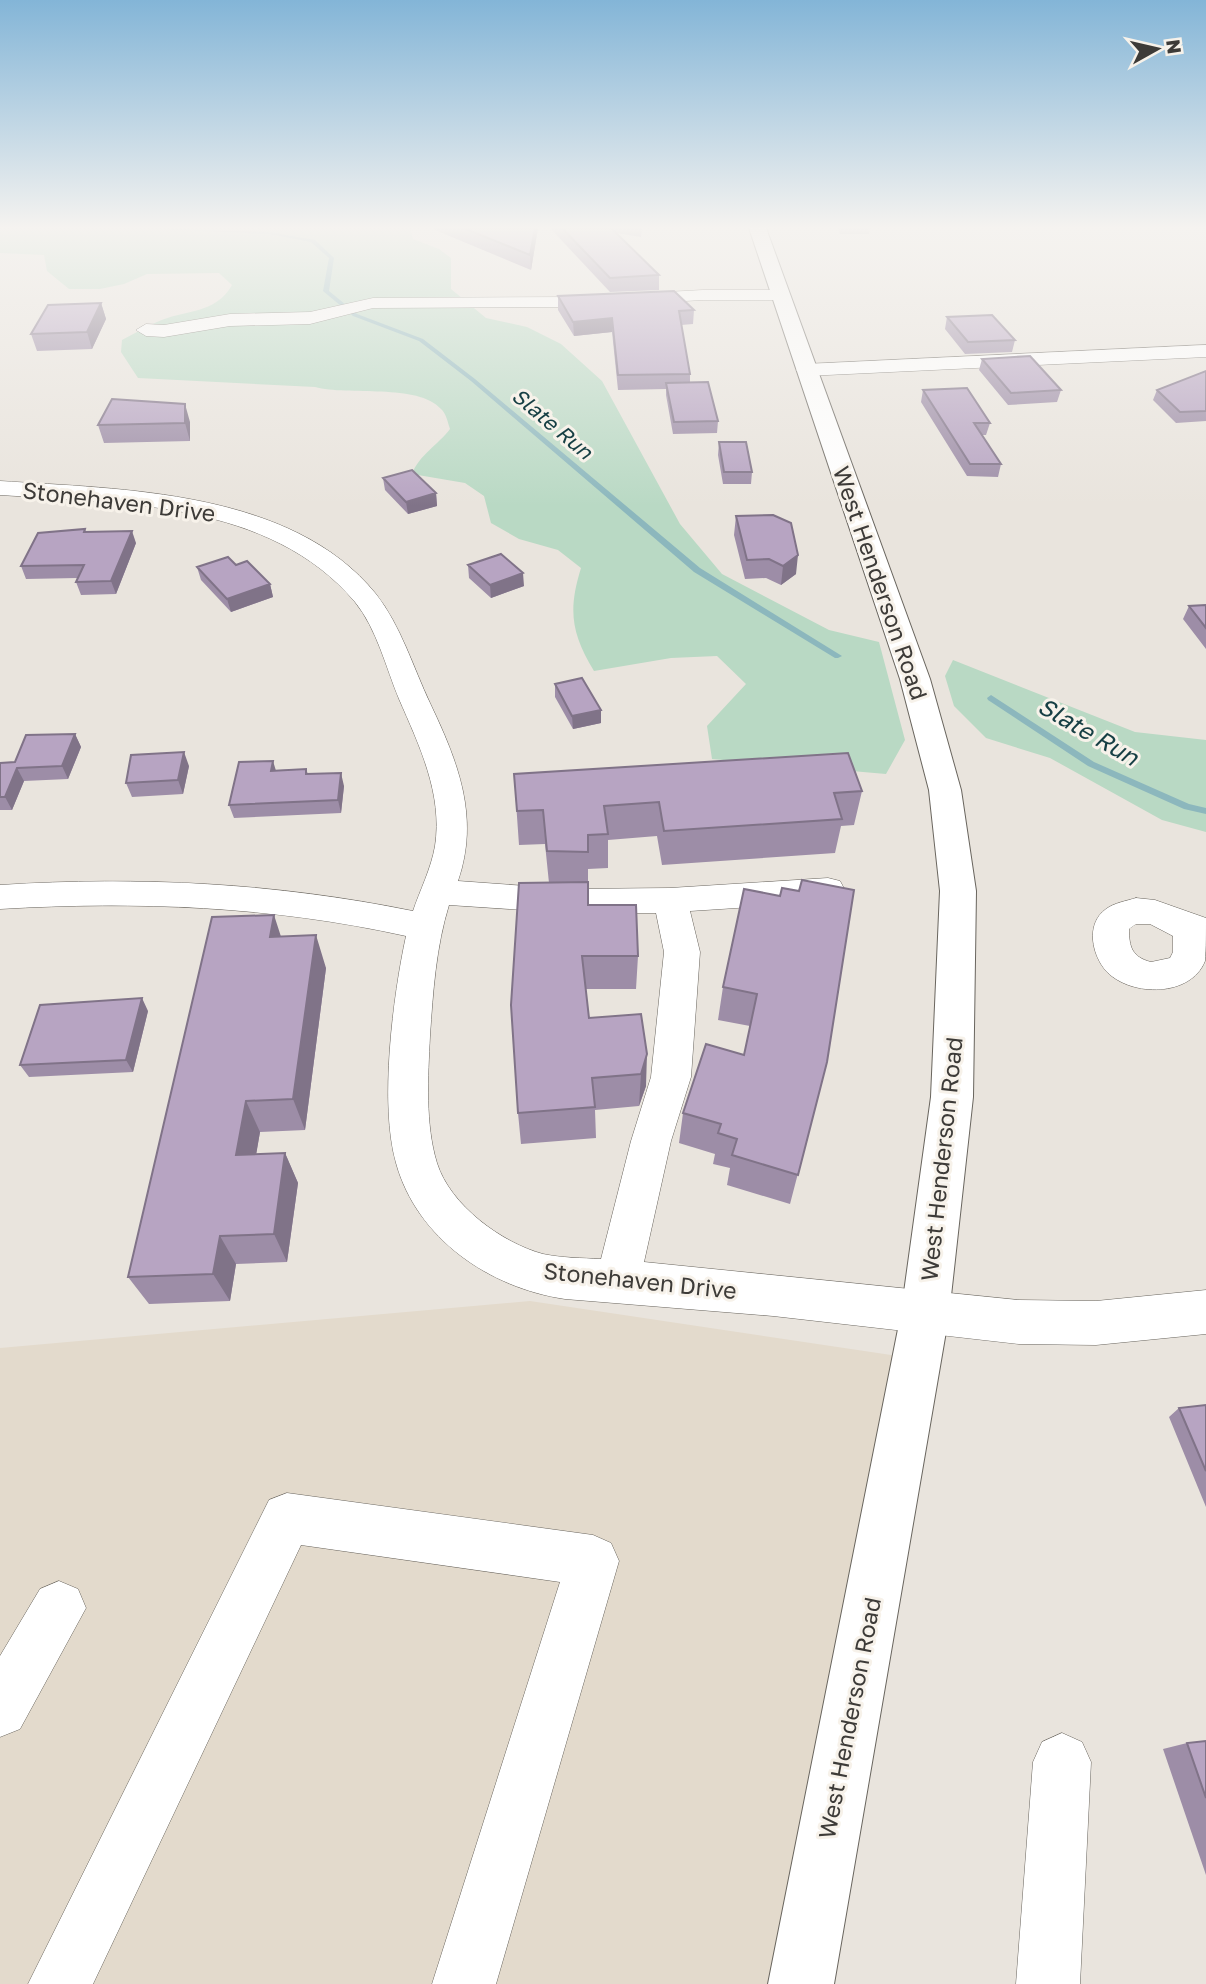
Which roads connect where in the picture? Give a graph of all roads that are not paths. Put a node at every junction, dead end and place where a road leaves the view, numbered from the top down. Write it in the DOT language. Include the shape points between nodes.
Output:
graph roads {
  1 [pos="226,321"];
  2 [pos="789,321"];
  3 [pos="146,330"];
  4 [pos="1206,351"];
  5 [pos="806,370"];
  6 [pos="0,488"];
  7 [pos="828,890"];
  8 [pos="0,897"];
  9 [pos="670,900"];
  10 [pos="431,910"];
  11 [pos="618,1281"];
  12 [pos="1206,1312"];
  13 [pos="925,1314"];
  14 [pos="59,1608"];
  15 [pos="0,1709"];
  16 [pos="1062,1762"];
  17 [pos="61,1984"];
  18 [pos="464,1984"];
  19 [pos="800,1984"];
  20 [pos="1048,1984"];
  1 -- 3 [label="street"];
  2 -- 5 [label="main road, West Henderson Road"];
  4 -- 5 [label="street"];
  5 -- 13 [label="main road, West Henderson Road" via="915,678 953,837 958,950 952,1097"];
  6 -- 10 [label="street, Stonehaven Drive" via="218,513 302,543 345,574 368,601 449,787 452,840"];
  7 -- 9 [label="street"];
  8 -- 10 [label="street" via="180,891"];
  9 -- 10 [label="street"];
  9 -- 11 [label="street" via="682,951 671,1077"];
  10 -- 11 [label="street, Stonehaven Drive" via="415,995 411,1128 416,1162 433,1198 460,1229 493,1253 535,1273"];
  11 -- 13 [label="street, Stonehaven Drive" via="772,1294"];
  12 -- 13 [label="street, Stonehaven Drive" via="1067,1324"];
  13 -- 19 [label="main road, West Henderson Road"];
  14 -- 15 [label="street"];
  16 -- 20 [label="street"];
  17 -- 18 [label="street" via="287,1518 593,1561"];
}
